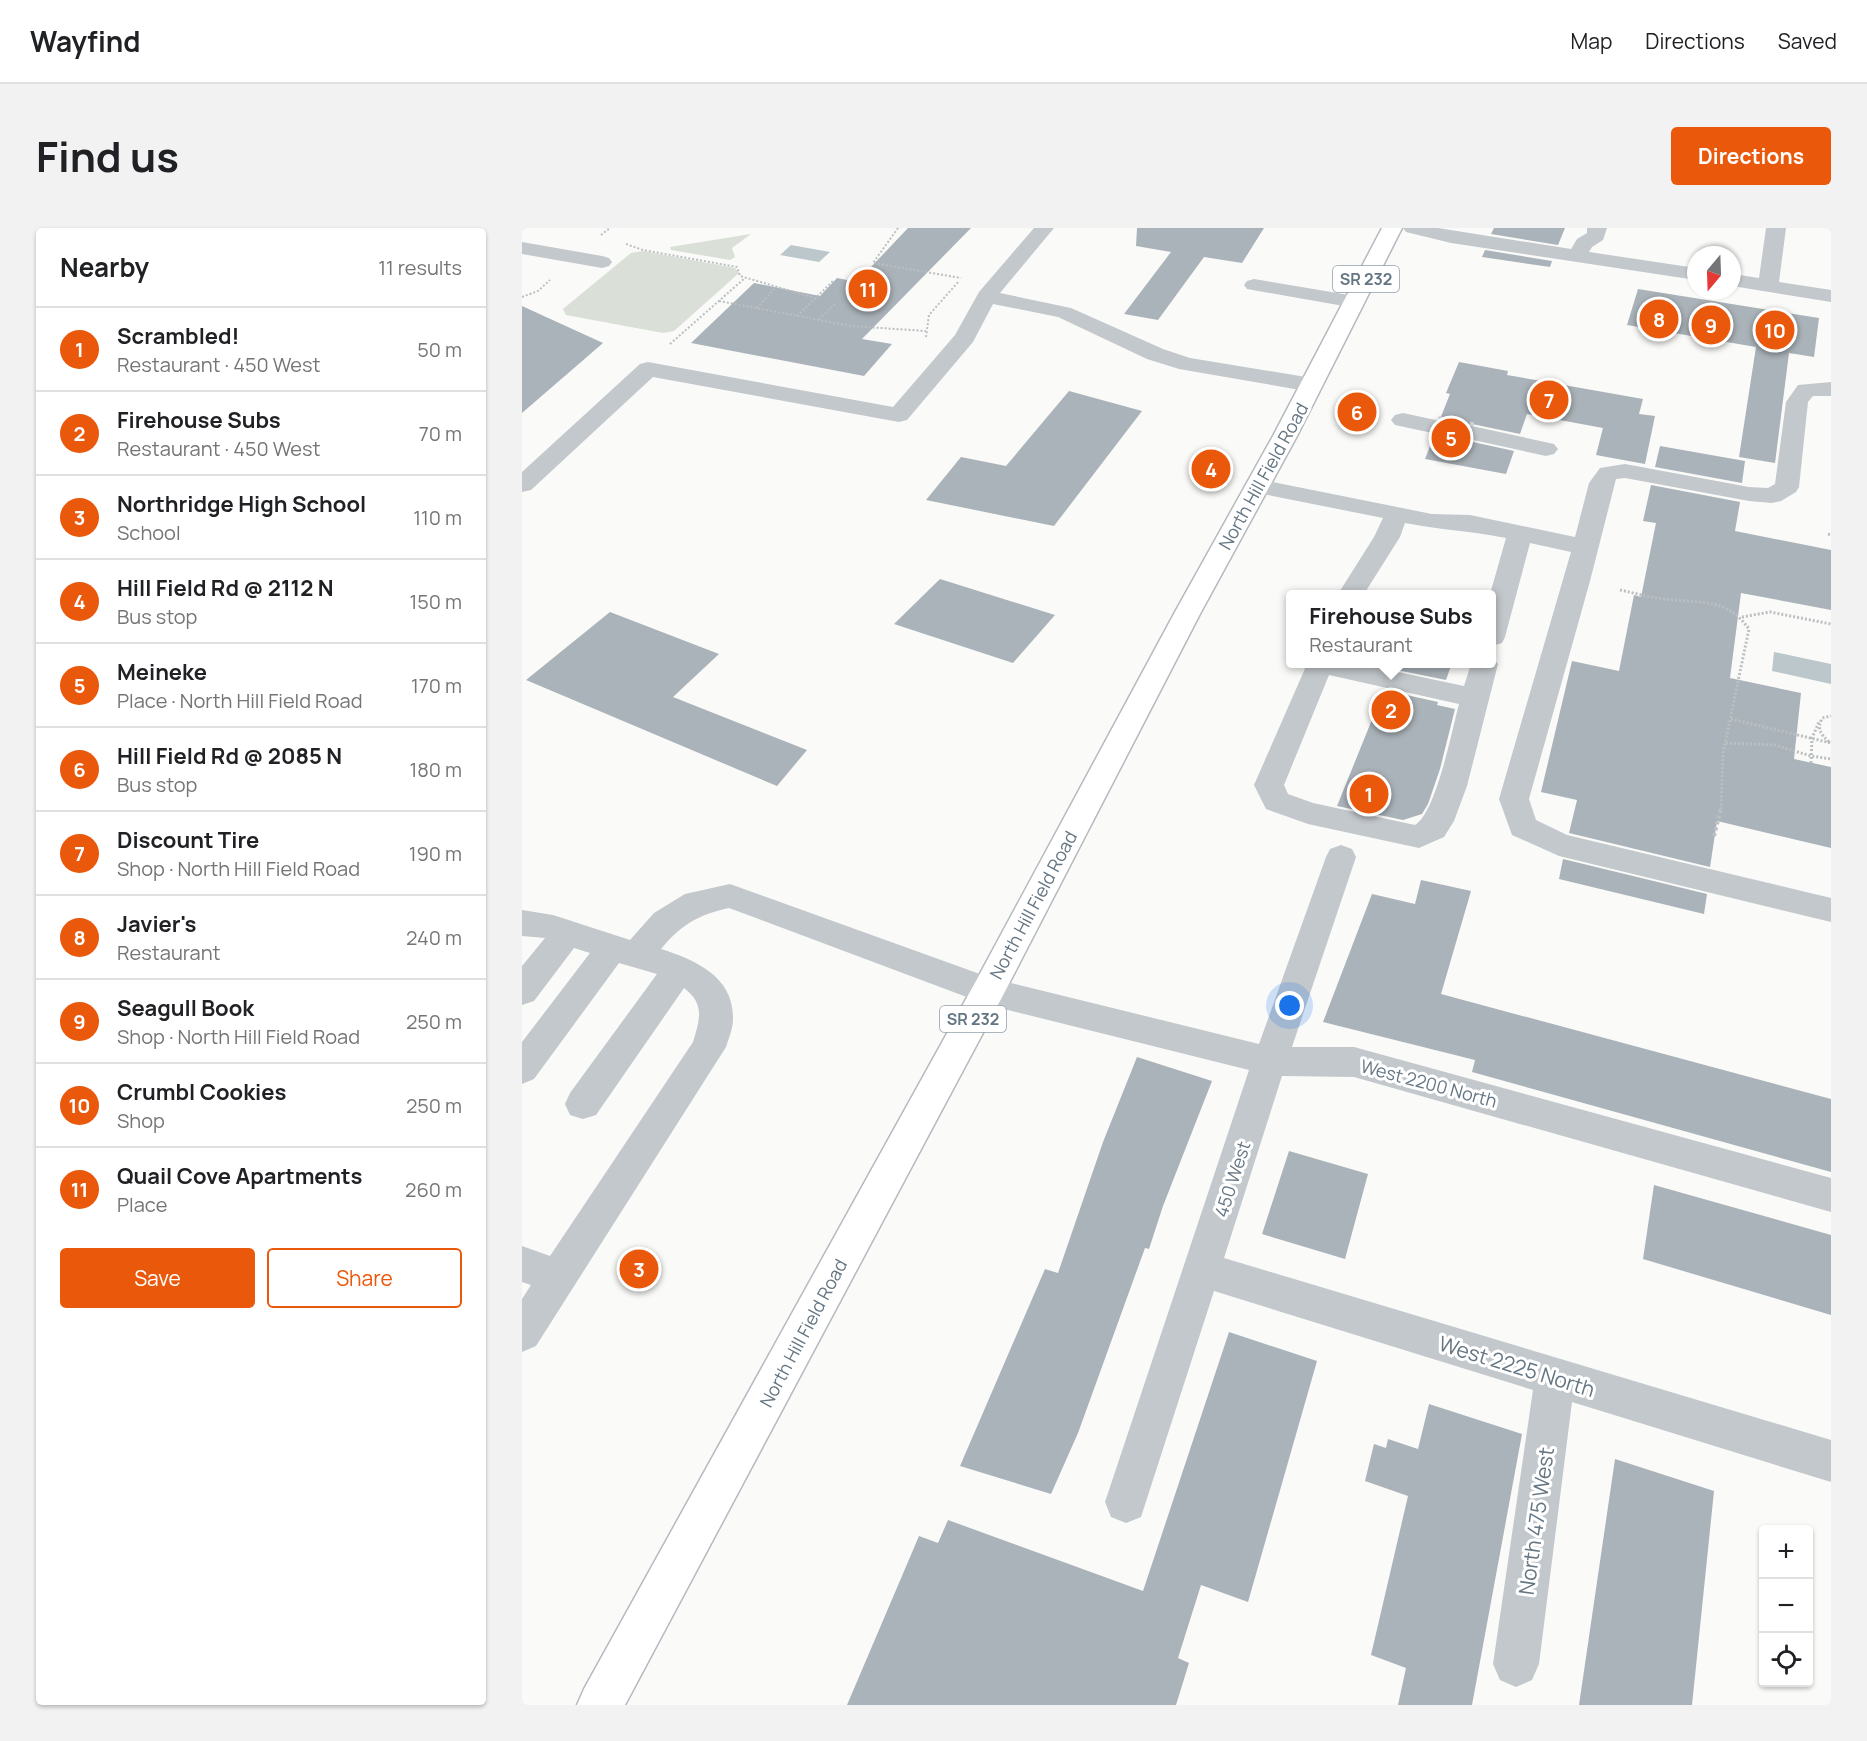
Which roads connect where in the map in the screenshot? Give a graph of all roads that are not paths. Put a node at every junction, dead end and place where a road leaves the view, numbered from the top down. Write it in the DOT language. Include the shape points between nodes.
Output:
graph roads {
  1 [pos="1044,228"];
  2 [pos="1392,228"];
  3 [pos="1413,228"];
  4 [pos="1597,228"];
  5 [pos="1776,228"];
  6 [pos="1486,235"];
  7 [pos="522,248"];
  8 [pos="1577,255"];
  9 [pos="602,262"];
  10 [pos="1687,273"];
  11 [pos="1741,282"];
  12 [pos="1254,285"];
  13 [pos="1768,286"];
  14 [pos="986,296"];
  15 [pos="1831,296"];
  16 [pos="1354,302"];
  17 [pos="1312,386"];
  18 [pos="1831,389"];
  19 [pos="1403,420"];
  20 [pos="1437,427"];
  21 [pos="1472,433"];
  22 [pos="1546,449"];
  23 [pos="522,485"];
  24 [pos="1258,486"];
  25 [pos="1397,514"];
  26 [pos="1520,533"];
  27 [pos="1586,547"];
  28 [pos="1353,590"];
  29 [pos="1496,619"];
  30 [pos="1318,668"];
  31 [pos="1338,668"];
  32 [pos="1483,668"];
  33 [pos="1474,698"];
  34 [pos="1341,856"];
  35 [pos="1831,910"];
  36 [pos="522,923"];
  37 [pos="567,933"];
  38 [pos="625,951"];
  39 [pos="679,968"];
  40 [pos="522,991"];
  41 [pos="988,991"];
  42 [pos="1270,1060"];
  43 [pos="522,1069"];
  44 [pos="583,1104"];
  45 [pos="1831,1194"];
  46 [pos="522,1264"];
  47 [pos="1203,1270"];
  48 [pos="557,1277"];
  49 [pos="527,1316"];
  50 [pos="1555,1378"];
  51 [pos="1831,1461"];
  52 [pos="1126,1502"];
  53 [pos="1516,1664"];
  54 [pos="600,1705"];
  1 -- 14 [label="street"];
  2 -- 16 [label="main road, North Hill Field Road / SR 232"];
  3 -- 6 [label="street"];
  4 -- 8 [label="street" via="1596,236 1584,243"];
  5 -- 13 [label="street"];
  6 -- 8 [label="street"];
  7 -- 9 [label="street"];
  8 -- 10 [label="street"];
  11 -- 13 [label="street"];
  12 -- 16 [label="street"];
  13 -- 15 [label="street"];
  14 -- 17 [label="street" via="1064,312 1155,354 1187,364"];
  14 -- 23 [label="street" via="964,337 898,415 648,369"];
  16 -- 17 [label="main road, North Hill Field Road / SR 232"];
  17 -- 24 [label="main road, North Hill Field Road / SR 232"];
  18 -- 27 [label="street" via="1806,390 1797,402 1787,487 1772,496 1625,471 1608,473 1601,483"];
  19 -- 20 [label="street"];
  21 -- 22 [label="street"];
  24 -- 25 [label="street"];
  24 -- 41 [label="main road, North Hill Field Road / SR 232"];
  25 -- 26 [label="street" via="1432,521 1470,522"];
  25 -- 28 [label="street"];
  26 -- 27 [label="street"];
  26 -- 29 [label="street"];
  27 -- 35 [label="street" via="1514,800 1523,827 1559,845"];
  30 -- 33 [label="street" via="1269,785 1277,801 1308,813 1419,837 1433,829 1452,786"];
  31 -- 33 [label="street"];
  32 -- 33 [label="street"];
  34 -- 42 [label="street, 450 West"];
  36 -- 37 [label="street"];
  37 -- 38 [label="street"];
  37 -- 40 [label="street"];
  38 -- 39 [label="street"];
  38 -- 41 [label="street, West 2200 North" via="696,903 730,896"];
  38 -- 43 [label="street, West 2200 North"];
  39 -- 44 [label="street"];
  39 -- 48 [label="street" via="704,984 716,1002 718,1027 709,1047"];
  41 -- 42 [label="street, West 2200 North"];
  41 -- 54 [label="main road, North Hill Field Road / SR 232"];
  42 -- 45 [label="street, West 2200 North" via="1354,1062"];
  42 -- 47 [label="street, 450 West"];
  46 -- 48 [label="street"];
  47 -- 50 [label="street, West 2225 North"];
  47 -- 52 [label="street, 450 West"];
  48 -- 49 [label="street"];
  50 -- 51 [label="street, West 2225 North"];
  50 -- 53 [label="street, North 475 West"];
}
